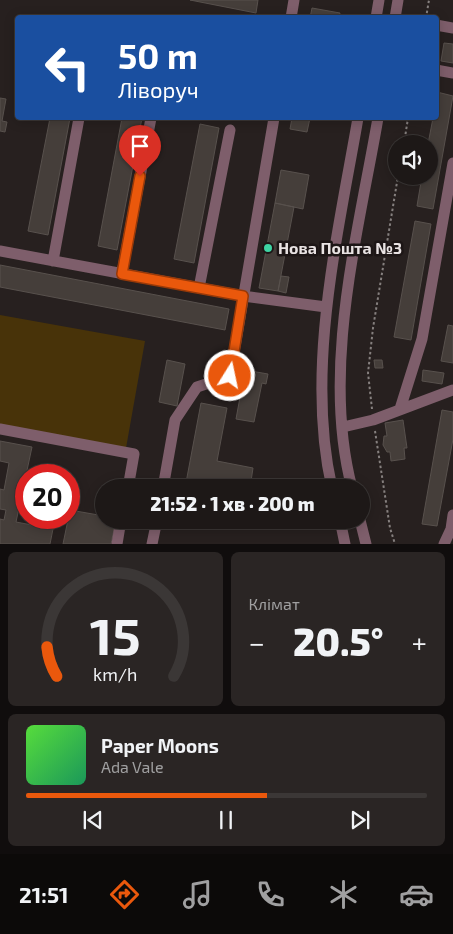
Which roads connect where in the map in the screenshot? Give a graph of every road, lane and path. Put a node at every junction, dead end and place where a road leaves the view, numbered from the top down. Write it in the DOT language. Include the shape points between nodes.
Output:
graph roads {
  1 [pos="294,0"];
  2 [pos="378,0"];
  3 [pos="398,0"];
  4 [pos="429,0"];
  5 [pos="292,15"];
  6 [pos="376,15"];
  7 [pos="396,15"];
  8 [pos="426,15"];
  9 [pos="439,26"];
  10 [pos="453,28"];
  11 [pos="439,71"];
  12 [pos="453,74"];
  13 [pos="79,120"];
  14 [pos="151,120"];
  15 [pos="274,120"];
  16 [pos="358,120"];
  17 [pos="378,120"];
  18 [pos="408,120"];
  19 [pos="230,130"];
  20 [pos="405,135"];
  21 [pos="351,158"];
  22 [pos="370,162"];
  23 [pos="453,163"];
  24 [pos="397,185"];
  25 [pos="0,251"];
  26 [pos="53,261"];
  27 [pos="122,274"];
  28 [pos="199,288"];
  29 [pos="243,296"];
  30 [pos="326,307"];
  31 [pos="453,390"];
  32 [pos="400,409"];
  33 [pos="373,420"];
  34 [pos="343,427"];
  35 [pos="0,429"];
  36 [pos="130,479"];
  37 [pos="165,479"];
  38 [pos="330,479"];
  39 [pos="349,479"];
  40 [pos="453,515"];
  41 [pos="120,529"];
  42 [pos="155,529"];
  43 [pos="341,529"];
  44 [pos="362,529"];
  45 [pos="343,543"];
  46 [pos="117,544"];
  47 [pos="152,544"];
  48 [pos="366,544"];
  49 [pos="395,544"];
  50 [pos="444,544"];
  1 -- 5 [label="street"];
  2 -- 6 [label="street"];
  3 -- 7 [label="street"];
  4 -- 8 [label="path"];
  9 -- 10 [label="street"];
  11 -- 12 [label="street"];
  13 -- 26 [label="street"];
  14 -- 27 [label="street"];
  15 -- 29 [label="street"];
  16 -- 21 [label="street"];
  17 -- 22 [label="street"];
  18 -- 20 [label="path"];
  19 -- 28 [label="street"];
  21 -- 22 [label="street"];
  21 -- 30 [label="street"];
  22 -- 34 [label="street" via="342,325"];
  23 -- 32 [label="street" via="422,339"];
  24 -- 33 [label="path" via="368,372"];
  25 -- 26 [label="street"];
  26 -- 27 [label="street"];
  27 -- 28 [label="street"];
  28 -- 29 [label="street"];
  29 -- 30 [label="street"];
  29 -- 37 [label="street" via="230,376 197,387 175,420"];
  30 -- 38 [label="street" via="322,376 326,463"];
  31 -- 32 [label="street"];
  32 -- 33 [label="street"];
  33 -- 34 [label="street"];
  33 -- 49 [label="path"];
  34 -- 39 [label="street"];
  35 -- 36 [label="street" via="134,454"];
  40 -- 50 [label="street"];
  41 -- 46 [label="street"];
  42 -- 47 [label="street"];
  43 -- 45 [label="street"];
  44 -- 48 [label="street"];
}
